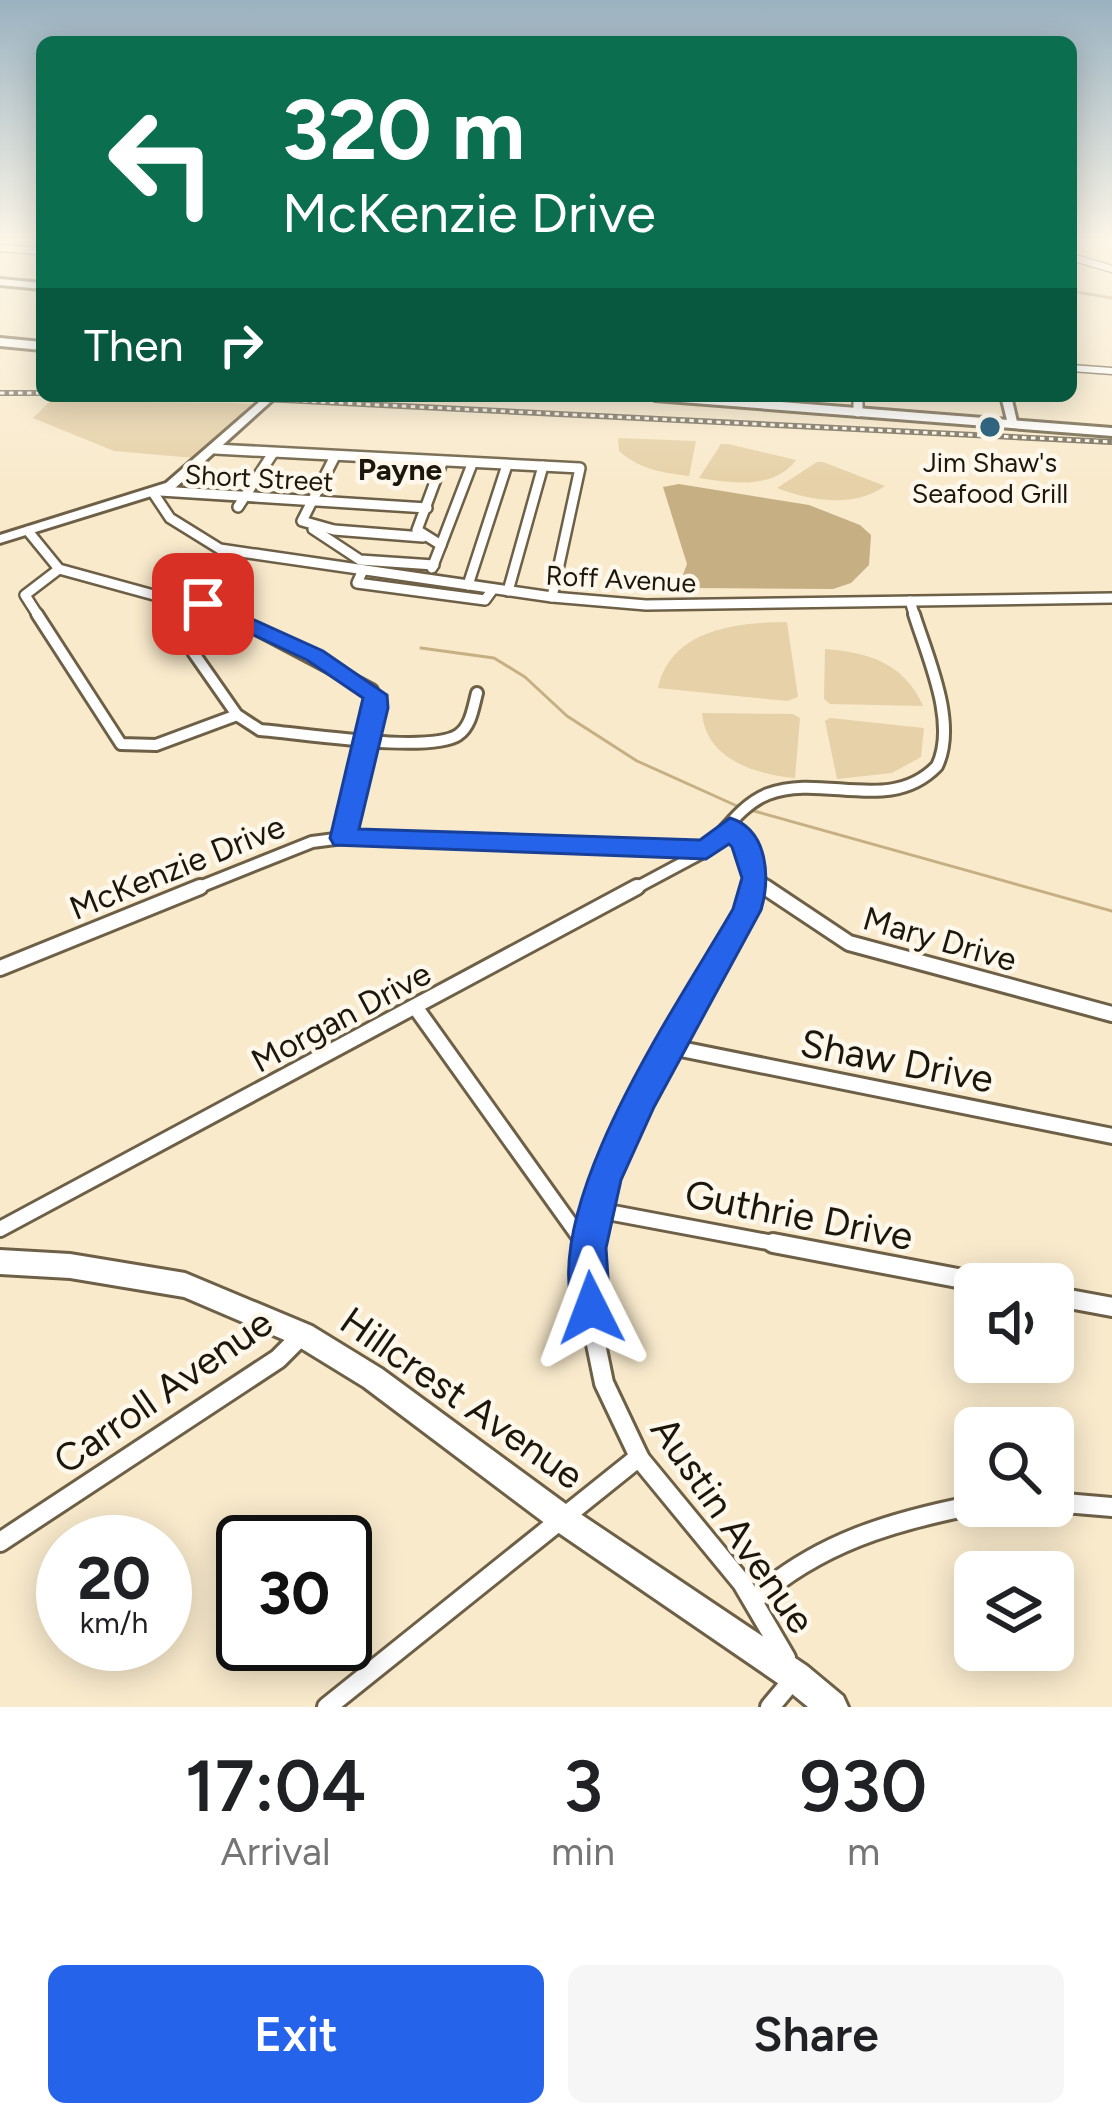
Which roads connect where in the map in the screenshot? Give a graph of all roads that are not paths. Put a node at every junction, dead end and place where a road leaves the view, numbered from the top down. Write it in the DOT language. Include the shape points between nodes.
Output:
graph roads {
  1 [pos="0,342"];
  2 [pos="36,345"];
  3 [pos="1077,368"];
  4 [pos="1112,371"];
  5 [pos="266,402"];
  6 [pos="800,402"];
  7 [pos="1008,402"];
  8 [pos="858,404"];
  9 [pos="1014,424"];
  10 [pos="1112,431"];
  11 [pos="215,449"];
  12 [pos="273,454"];
  13 [pos="334,458"];
  14 [pos="442,463"];
  15 [pos="472,464"];
  16 [pos="507,465"];
  17 [pos="543,466"];
  18 [pos="157,492"];
  19 [pos="242,502"];
  20 [pos="310,502"];
  21 [pos="427,508"];
  22 [pos="302,521"];
  23 [pos="28,531"];
  24 [pos="423,536"];
  25 [pos="0,539"];
  26 [pos="441,545"];
  27 [pos="434,565"];
  28 [pos="59,569"];
  29 [pos="363,570"];
  30 [pos="428,579"];
  31 [pos="468,585"];
  32 [pos="493,589"];
  33 [pos="508,591"];
  34 [pos="552,597"];
  35 [pos="1112,598"];
  36 [pos="910,601"];
  37 [pos="239,618"];
  38 [pos="477,693"];
  39 [pos="237,715"];
  40 [pos="369,740"];
  41 [pos="730,828"];
  42 [pos="344,838"];
  43 [pos="706,850"];
  44 [pos="756,878"];
  45 [pos="0,968"];
  46 [pos="416,1008"];
  47 [pos="1112,1014"];
  48 [pos="671,1047"];
  49 [pos="1112,1136"];
  50 [pos="597,1210"];
  51 [pos="0,1228"];
  52 [pos="587,1248"];
  53 [pos="0,1262"];
  54 [pos="954,1277"];
  55 [pos="1074,1300"];
  56 [pos="1112,1307"];
  57 [pos="303,1334"];
  58 [pos="639,1457"];
  59 [pos="1074,1504"];
  60 [pos="1112,1507"];
  61 [pos="954,1509"];
  62 [pos="560,1517"];
  63 [pos="0,1542"];
  64 [pos="754,1600"];
  65 [pos="796,1677"];
  66 [pos="327,1707"];
  67 [pos="770,1707"];
  68 [pos="832,1707"];
  1 -- 2 [label="main road"];
  3 -- 4 [label="street"];
  5 -- 11 [label="street"];
  6 -- 8 [label="main road"];
  7 -- 9 [label="street"];
  8 -- 9 [label="main road"];
  9 -- 10 [label="main road"];
  11 -- 12 [label="street"];
  11 -- 18 [label="street"];
  12 -- 13 [label="street"];
  12 -- 19 [label="street"];
  13 -- 14 [label="street"];
  13 -- 20 [label="street"];
  14 -- 15 [label="street"];
  14 -- 21 [label="street"];
  15 -- 16 [label="street"];
  15 -- 26 [label="street"];
  16 -- 17 [label="street"];
  16 -- 31 [label="street"];
  17 -- 33 [label="street"];
  17 -- 34 [label="street" via="580,468"];
  18 -- 19 [label="street, Short Street"];
  18 -- 23 [label="street"];
  18 -- 29 [label="street, Roff Avenue" via="166,514 220,549"];
  19 -- 20 [label="street, Short Street"];
  20 -- 21 [label="street, Short Street"];
  20 -- 22 [label="street"];
  21 -- 24 [label="street" via="417,530"];
  22 -- 24 [label="street"];
  22 -- 27 [label="street" via="360,560"];
  23 -- 25 [label="street"];
  23 -- 28 [label="street"];
  24 -- 26 [label="street"];
  26 -- 27 [label="street"];
  27 -- 30 [label="street"];
  28 -- 37 [label="street"];
  28 -- 39 [label="street" via="25,595 121,744 156,745"];
  29 -- 30 [label="street, Roff Avenue"];
  29 -- 32 [label="street" via="357,583 485,600"];
  30 -- 31 [label="street, Roff Avenue"];
  31 -- 32 [label="street, Roff Avenue"];
  32 -- 33 [label="street, Roff Avenue"];
  33 -- 34 [label="street, Roff Avenue"];
  34 -- 36 [label="street, Roff Avenue" via="663,605"];
  35 -- 36 [label="street, Roff Avenue"];
  36 -- 41 [label="street" via="936,700 943,745 936,766 888,790 775,791 747,806"];
  37 -- 39 [label="street" via="193,652"];
  37 -- 40 [label="street" via="372,690"];
  38 -- 40 [label="street" via="470,723 454,738"];
  39 -- 40 [label="street" via="273,734"];
  40 -- 42 [label="street"];
  41 -- 43 [label="street"];
  41 -- 44 [label="street, Mary Drive"];
  42 -- 43 [label="street, McKenzie Drive"];
  42 -- 45 [label="street, McKenzie Drive" via="272,854"];
  43 -- 46 [label="street, Morgan Drive"];
  44 -- 47 [label="street, Mary Drive" via="850,943"];
  44 -- 48 [label="street, Austin Avenue" via="747,910"];
  46 -- 51 [label="street, Morgan Drive"];
  46 -- 52 [label="street"];
  48 -- 49 [label="street, Shaw Drive"];
  48 -- 50 [label="street, Austin Avenue" via="622,1138"];
  50 -- 52 [label="street, Austin Avenue"];
  50 -- 54 [label="street, Guthrie Drive"];
  52 -- 58 [label="street, Austin Avenue" via="593,1335"];
  53 -- 57 [label="street, Hillcrest Avenue" via="185,1285"];
  55 -- 56 [label="street"];
  57 -- 62 [label="street, Hillcrest Avenue"];
  57 -- 63 [label="street, Carroll Avenue" via="278,1359"];
  58 -- 62 [label="street"];
  58 -- 64 [label="street, Austin Avenue"];
  59 -- 60 [label="street"];
  61 -- 64 [label="street" via="842,1541 779,1575"];
  62 -- 65 [label="street, Hillcrest Avenue"];
  62 -- 66 [label="street"];
  64 -- 65 [label="street, Austin Avenue"];
  65 -- 67 [label="street"];
  65 -- 68 [label="street, Hillcrest Avenue"];
}
